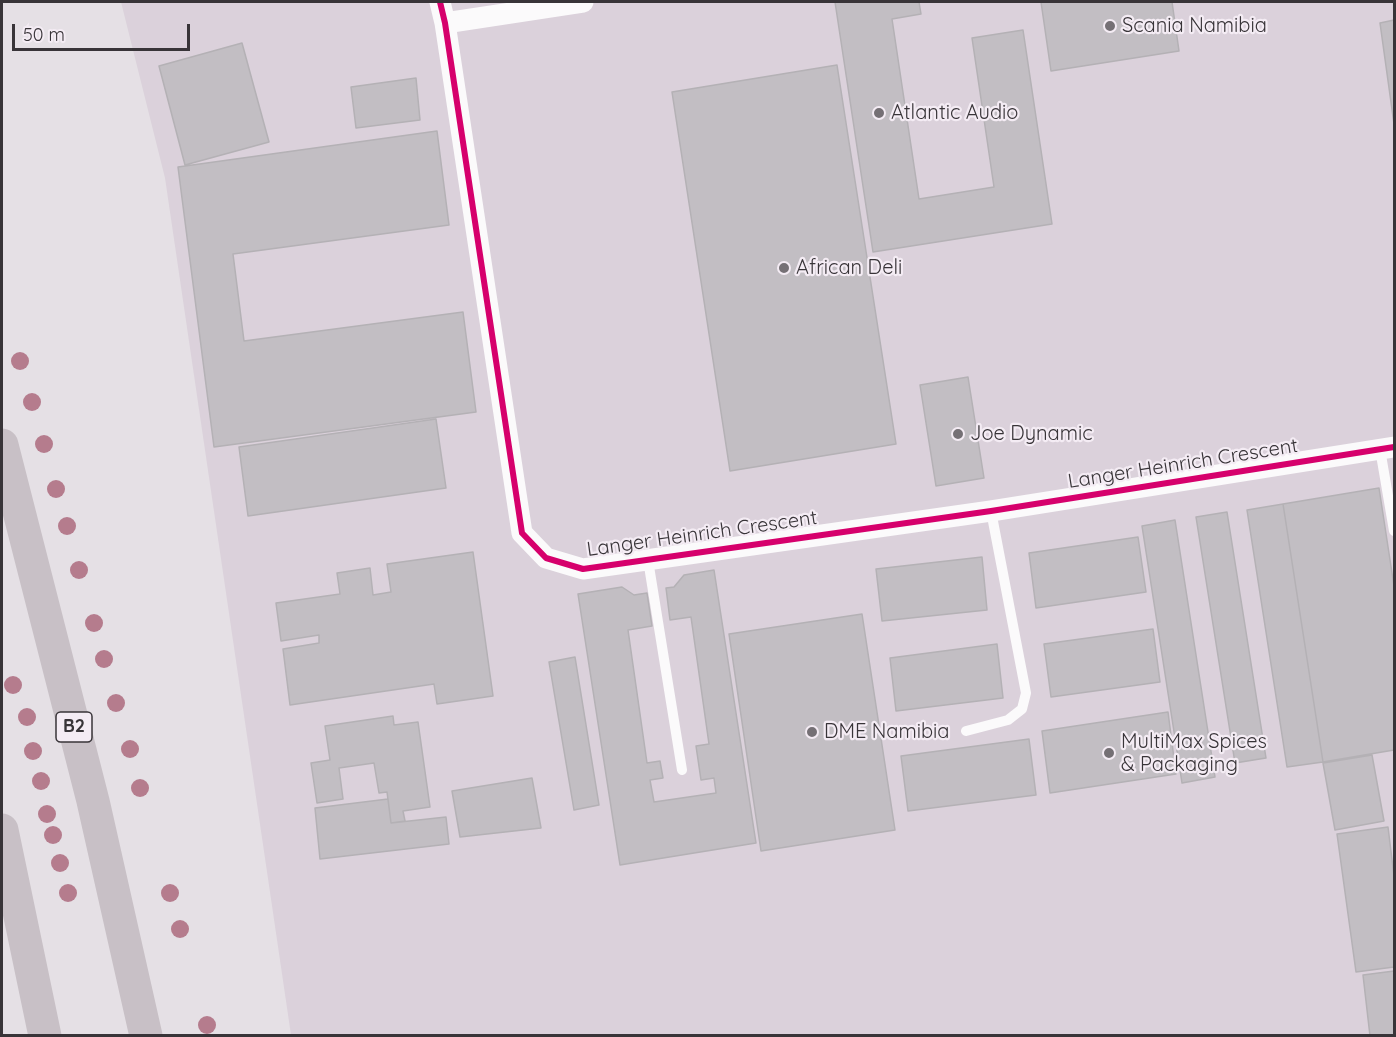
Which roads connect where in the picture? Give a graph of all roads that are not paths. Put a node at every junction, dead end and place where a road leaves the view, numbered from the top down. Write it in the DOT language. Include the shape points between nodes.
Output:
graph roads {
  1 [pos="440,2"];
  2 [pos="583,2"];
  3 [pos="446,23"];
  4 [pos="2,445"];
  5 [pos="1387,448"];
  6 [pos="990,511"];
  7 [pos="1395,531"];
  8 [pos="648,560"];
  9 [pos="966,732"];
  10 [pos="682,770"];
  11 [pos="2,830"];
  12 [pos="146,1027"];
  13 [pos="45,1035"];
  1 -- 3 [label="street, Langer Heinrich Crescent"];
  2 -- 3 [label="street"];
  3 -- 8 [label="street, Langer Heinrich Crescent" via="522,533 546,558 583,569"];
  4 -- 12 [label="highway, B2"];
  5 -- 6 [label="street, Langer Heinrich Crescent"];
  5 -- 7 [label="lane"];
  6 -- 8 [label="street, Langer Heinrich Crescent"];
  6 -- 9 [label="lane" via="1026,693 1022,709 1008,720"];
  8 -- 10 [label="lane"];
  11 -- 13 [label="highway"];
}
